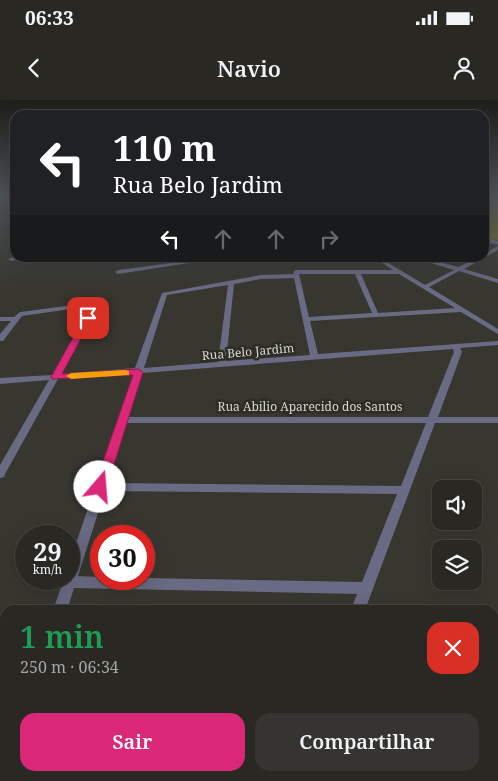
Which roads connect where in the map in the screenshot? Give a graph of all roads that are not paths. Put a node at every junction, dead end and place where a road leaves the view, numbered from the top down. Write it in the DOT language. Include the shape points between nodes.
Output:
graph roads {
  1 [pos="189,262"];
  2 [pos="384,262"];
  3 [pos="434,262"];
  4 [pos="472,262"];
  5 [pos="458,269"];
  6 [pos="118,272"];
  7 [pos="357,272"];
  8 [pos="400,272"];
  9 [pos="297,274"];
  10 [pos="498,281"];
  11 [pos="231,282"];
  12 [pos="425,287"];
  13 [pos="462,310"];
  14 [pos="376,315"];
  15 [pos="18,317"];
  16 [pos="0,319"];
  17 [pos="307,319"];
  18 [pos="498,319"];
  19 [pos="488,326"];
  20 [pos="498,332"];
  21 [pos="0,339"];
  22 [pos="498,343"];
  23 [pos="455,346"];
  24 [pos="314,358"];
  25 [pos="222,365"];
  26 [pos="138,372"];
  27 [pos="56,377"];
  28 [pos="0,381"];
  29 [pos="432,419"];
  30 [pos="122,420"];
  31 [pos="498,420"];
  32 [pos="0,474"];
  33 [pos="100,487"];
  34 [pos="405,490"];
  35 [pos="80,548"];
  36 [pos="80,582"];
  37 [pos="366,588"];
  38 [pos="66,590"];
  39 [pos="62,605"];
  40 [pos="360,605"];
  1 -- 6 [label="street"];
  2 -- 8 [label="street"];
  3 -- 5 [label="street"];
  4 -- 5 [label="street"];
  5 -- 10 [label="street"];
  5 -- 12 [label="street"];
  7 -- 8 [label="street"];
  7 -- 9 [label="street"];
  7 -- 14 [label="street"];
  8 -- 12 [label="street"];
  9 -- 11 [label="street"];
  9 -- 17 [label="street"];
  11 -- 25 [label="street"];
  11 -- 26 [label="street" via="164,294"];
  12 -- 13 [label="street"];
  13 -- 14 [label="street"];
  13 -- 19 [label="street"];
  14 -- 17 [label="street"];
  15 -- 16 [label="street"];
  15 -- 21 [label="street"];
  15 -- 27 [label="street" via="96,303"];
  17 -- 24 [label="street"];
  18 -- 19 [label="street"];
  19 -- 20 [label="street"];
  22 -- 23 [label="street, Rua Belo Jardim"];
  23 -- 24 [label="street, Rua Belo Jardim"];
  23 -- 29 [label="street" via="458,352"];
  24 -- 25 [label="street, Rua Belo Jardim"];
  25 -- 26 [label="street, Rua Belo Jardim"];
  26 -- 27 [label="street, Rua Belo Jardim"];
  26 -- 30 [label="street"];
  27 -- 28 [label="street, Rua Belo Jardim"];
  27 -- 32 [label="street"];
  29 -- 30 [label="street, Rua Abilio Aparecido dos Santos"];
  29 -- 31 [label="street, Rua Abilio Aparecido dos Santos"];
  29 -- 34 [label="street"];
  30 -- 33 [label="street"];
  33 -- 34 [label="street"];
  33 -- 35 [label="street"];
  34 -- 37 [label="street"];
  36 -- 37 [label="street"];
  37 -- 40 [label="street"];
  38 -- 39 [label="street"];
}
